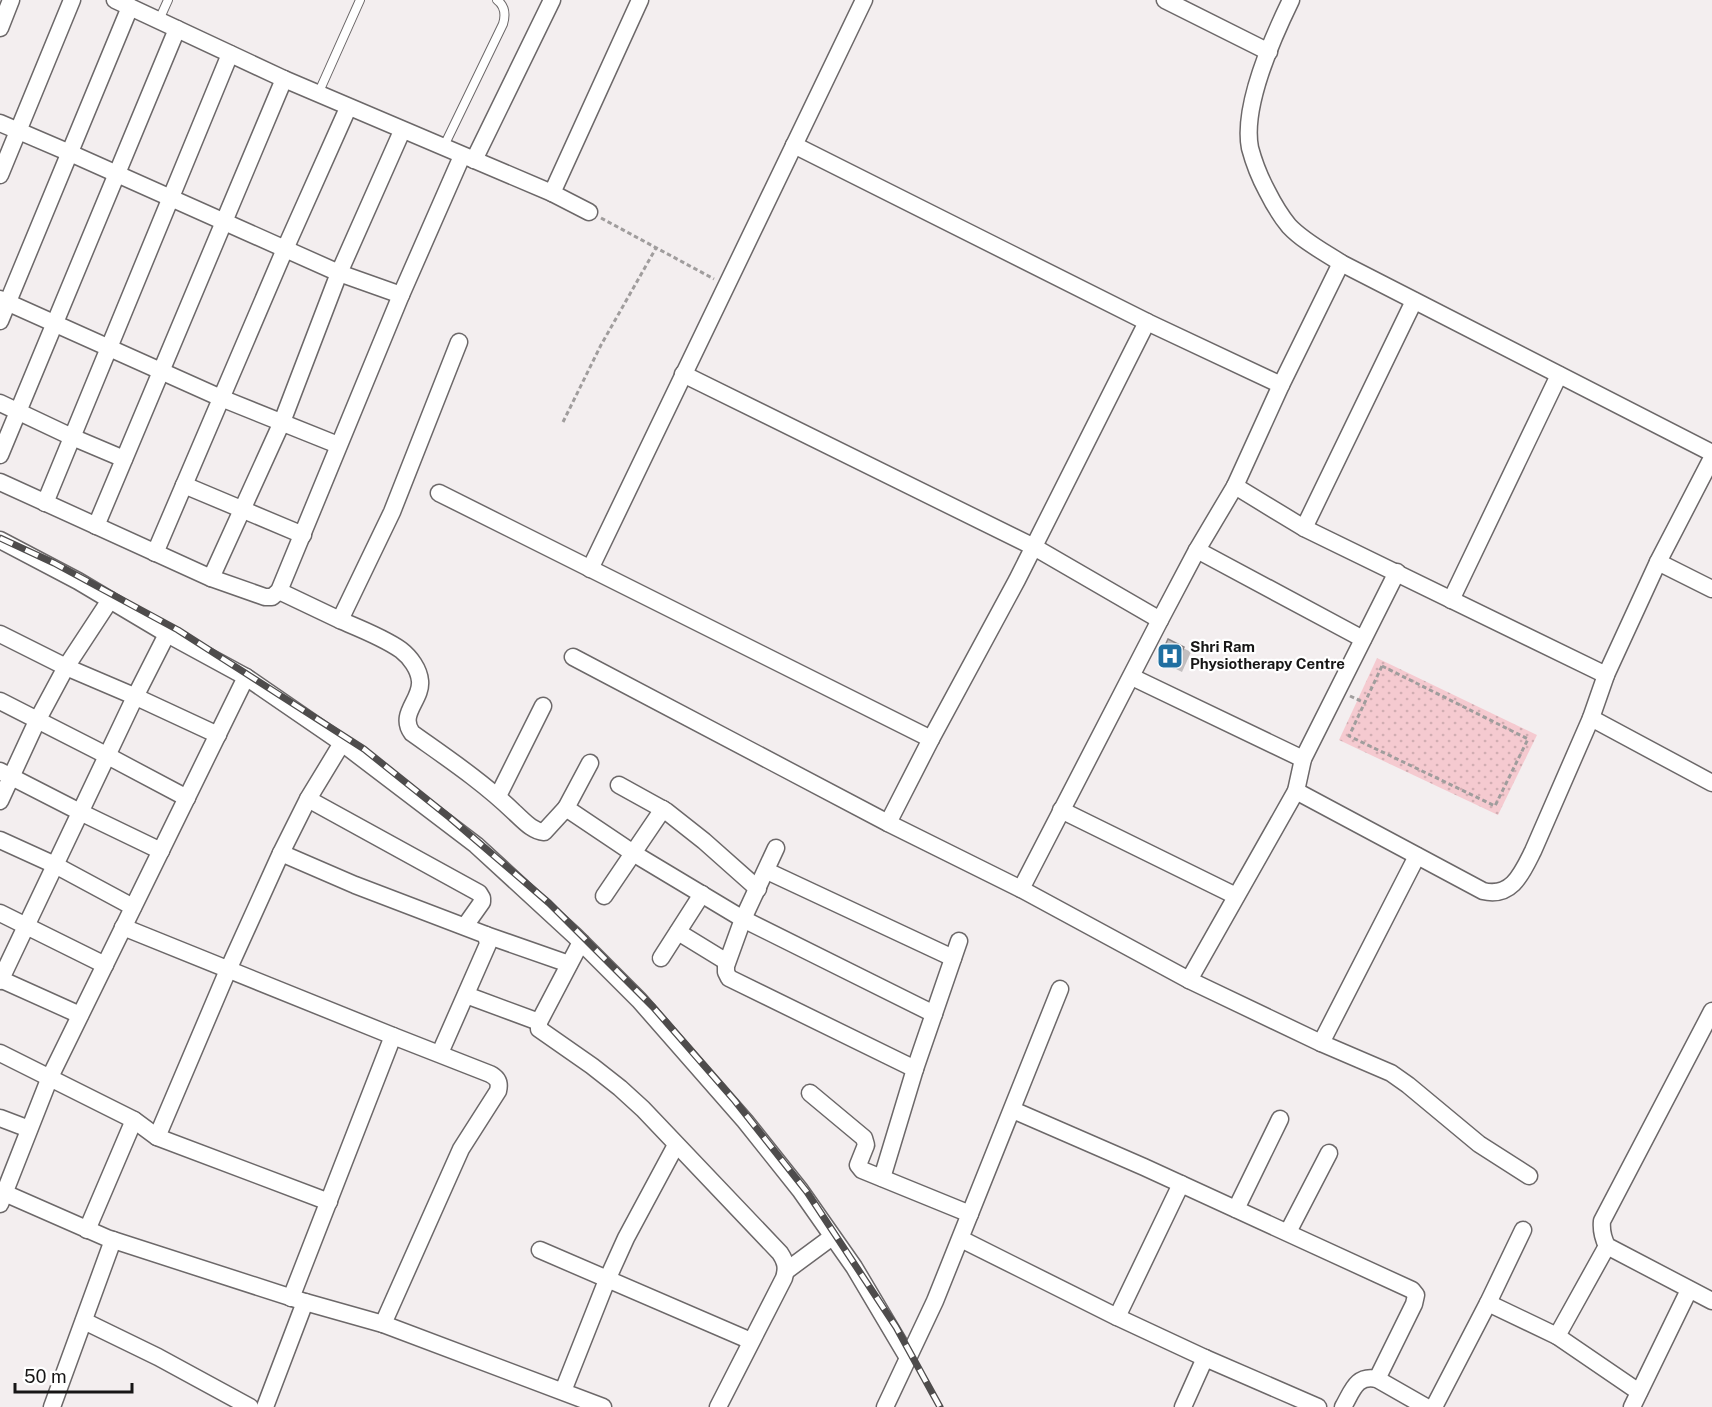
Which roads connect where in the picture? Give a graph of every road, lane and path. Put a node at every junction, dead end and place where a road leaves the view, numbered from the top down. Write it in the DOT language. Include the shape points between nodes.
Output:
graph roads {
  1 [pos="11,0"];
  2 [pos="72,0"];
  3 [pos="168,0"];
  4 [pos="360,0"];
  5 [pos="497,0"];
  6 [pos="552,0"];
  7 [pos="640,0"];
  8 [pos="864,0"];
  9 [pos="1165,0"];
  10 [pos="1292,0"];
  11 [pos="123,3"];
  12 [pos="159,20"];
  13 [pos="0,28"];
  14 [pos="177,29"];
  15 [pos="1269,52"];
  16 [pos="230,54"];
  17 [pos="284,79"];
  18 [pos="318,94"];
  19 [pos="348,108"];
  20 [pos="0,123"];
  21 [pos="402,130"];
  22 [pos="18,131"];
  23 [pos="794,145"];
  24 [pos="442,148"];
  25 [pos="70,153"];
  26 [pos="468,158"];
  27 [pos="117,174"];
  28 [pos="0,175"];
  29 [pos="552,193"];
  30 [pos="170,198"];
  31 [pos="589,212"];
  32 [pos="224,222"];
  33 [pos="656,248"];
  34 [pos="285,249"];
  35 [pos="1341,263"];
  36 [pos="339,273"];
  37 [pos="726,285"];
  38 [pos="401,295"];
  39 [pos="4,300"];
  40 [pos="1414,301"];
  41 [pos="0,321"];
  42 [pos="1147,322"];
  43 [pos="55,324"];
  44 [pos="459,342"];
  45 [pos="109,348"];
  46 [pos="161,371"];
  47 [pos="683,374"];
  48 [pos="1559,375"];
  49 [pos="1281,385"];
  50 [pos="221,398"];
  51 [pos="0,403"];
  52 [pos="18,412"];
  53 [pos="282,422"];
  54 [pos="563,422"];
  55 [pos="72,437"];
  56 [pos="338,445"];
  57 [pos="1712,453"];
  58 [pos="0,455"];
  59 [pos="1712,458"];
  60 [pos="124,459"];
  61 [pos="0,483"];
  62 [pos="184,485"];
  63 [pos="1235,486"];
  64 [pos="439,493"];
  65 [pos="45,503"];
  66 [pos="243,508"];
  67 [pos="96,526"];
  68 [pos="1304,528"];
  69 [pos="303,535"];
  70 [pos="0,540"];
  71 [pos="1034,548"];
  72 [pos="1197,550"];
  73 [pos="155,553"];
  74 [pos="1658,562"];
  75 [pos="590,569"];
  76 [pos="1397,572"];
  77 [pos="211,578"];
  78 [pos="1712,589"];
  79 [pos="279,591"];
  80 [pos="110,600"];
  81 [pos="1451,600"];
  82 [pos="340,620"];
  83 [pos="1160,620"];
  84 [pos="0,634"];
  85 [pos="167,634"];
  86 [pos="1363,639"];
  87 [pos="573,657"];
  88 [pos="66,667"];
  89 [pos="1606,675"];
  90 [pos="246,677"];
  91 [pos="1132,677"];
  92 [pos="135,698"];
  93 [pos="0,701"];
  94 [pos="543,706"];
  95 [pos="1590,718"];
  96 [pos="37,721"];
  97 [pos="218,735"];
  98 [pos="931,739"];
  99 [pos="342,743"];
  100 [pos="107,756"];
  101 [pos="1303,759"];
  102 [pos="590,763"];
  103 [pos="6,774"];
  104 [pos="1712,783"];
  105 [pos="620,785"];
  106 [pos="1296,791"];
  107 [pos="498,796"];
  108 [pos="187,798"];
  109 [pos="308,799"];
  110 [pos="0,801"];
  111 [pos="1495,806"];
  112 [pos="566,808"];
  113 [pos="663,809"];
  114 [pos="1061,810"];
  115 [pos="80,812"];
  116 [pos="888,823"];
  117 [pos="0,840"];
  118 [pos="776,848"];
  119 [pos="161,851"];
  120 [pos="281,853"];
  121 [pos="633,853"];
  122 [pos="1417,856"];
  123 [pos="55,865"];
  124 [pos="767,871"];
  125 [pos="758,889"];
  126 [pos="1021,889"];
  127 [pos="702,894"];
  128 [pos="603,896"];
  129 [pos="1236,897"];
  130 [pos="133,907"];
  131 [pos="0,913"];
  132 [pos="743,919"];
  133 [pos="26,926"];
  134 [pos="465,926"];
  135 [pos="123,927"];
  136 [pos="678,932"];
  137 [pos="486,935"];
  138 [pos="958,941"];
  139 [pos="581,942"];
  140 [pos="660,958"];
  141 [pos="953,958"];
  142 [pos="727,962"];
  143 [pos="569,964"];
  144 [pos="105,965"];
  145 [pos="228,970"];
  146 [pos="0,980"];
  147 [pos="1189,980"];
  148 [pos="1060,989"];
  149 [pos="465,994"];
  150 [pos="1712,1011"];
  151 [pos="934,1014"];
  152 [pos="80,1016"];
  153 [pos="539,1022"];
  154 [pos="393,1036"];
  155 [pos="1321,1043"];
  156 [pos="0,1053"];
  157 [pos="440,1053"];
  158 [pos="915,1069"];
  159 [pos="50,1077"];
  160 [pos="810,1092"];
  161 [pos="1012,1110"];
  162 [pos="0,1118"];
  163 [pos="1280,1119"];
  164 [pos="134,1120"];
  165 [pos="29,1129"];
  166 [pos="157,1137"];
  167 [pos="676,1145"];
  168 [pos="1329,1153"];
  169 [pos="1529,1176"];
  170 [pos="882,1178"];
  171 [pos="1181,1184"];
  172 [pos="1,1196"];
  173 [pos="329,1202"];
  174 [pos="1236,1209"];
  175 [pos="970,1214"];
  176 [pos="87,1230"];
  177 [pos="1523,1230"];
  178 [pos="1288,1232"];
  179 [pos="832,1237"];
  180 [pos="961,1239"];
  181 [pos="113,1240"];
  182 [pos="1607,1246"];
  183 [pos="540,1250"];
  184 [pos="786,1271"];
  185 [pos="607,1280"];
  186 [pos="1689,1290"];
  187 [pos="298,1300"];
  188 [pos="1712,1301"];
  189 [pos="1488,1303"];
  190 [pos="1117,1317"];
  191 [pos="84,1321"];
  192 [pos="383,1324"];
  193 [pos="1557,1336"];
  194 [pos="751,1341"];
  195 [pos="908,1358"];
  196 [pos="1205,1359"];
  197 [pos="1377,1379"];
  198 [pos="563,1391"];
  199 [pos="1636,1399"];
  200 [pos="1415,1404"];
  201 [pos="52,1407"];
  202 [pos="250,1407"];
  203 [pos="265,1407"];
  204 [pos="603,1407"];
  205 [pos="718,1407"];
  206 [pos="885,1407"];
  207 [pos="1183,1407"];
  208 [pos="1318,1407"];
  209 [pos="1343,1407"];
  210 [pos="1434,1407"];
  1 -- 13 [label="street"];
  2 -- 22 [label="street"];
  3 -- 12 [label="lane"];
  4 -- 18 [label="lane"];
  5 -- 24 [label="lane" via="504,7 503,24"];
  6 -- 26 [label="street"];
  7 -- 29 [label="street"];
  8 -- 23 [label="street"];
  9 -- 15 [label="street"];
  10 -- 15 [label="street"];
  11 -- 12 [label="street"];
  11 -- 25 [label="street"];
  12 -- 14 [label="street"];
  14 -- 16 [label="street"];
  14 -- 27 [label="street"];
  15 -- 35 [label="street" via="1262,66 1251,121 1250,146 1255,164 1277,211 1290,226"];
  16 -- 17 [label="street"];
  16 -- 30 [label="street"];
  17 -- 18 [label="street"];
  17 -- 32 [label="street"];
  18 -- 19 [label="street"];
  19 -- 21 [label="street"];
  19 -- 34 [label="street"];
  20 -- 22 [label="street"];
  21 -- 24 [label="street"];
  21 -- 36 [label="street"];
  22 -- 25 [label="street"];
  22 -- 28 [label="street"];
  23 -- 37 [label="street"];
  23 -- 42 [label="street"];
  24 -- 26 [label="street"];
  25 -- 27 [label="street"];
  25 -- 39 [label="street"];
  26 -- 29 [label="street"];
  26 -- 38 [label="street"];
  27 -- 30 [label="street"];
  27 -- 43 [label="street"];
  29 -- 31 [label="street"];
  30 -- 32 [label="street"];
  30 -- 45 [label="street"];
  31 -- 33 [label="path"];
  32 -- 34 [label="street"];
  32 -- 46 [label="street"];
  33 -- 37 [label="path"];
  33 -- 54 [label="path"];
  34 -- 36 [label="street"];
  34 -- 50 [label="street"];
  35 -- 40 [label="street"];
  35 -- 49 [label="street"];
  36 -- 38 [label="street"];
  36 -- 53 [label="street"];
  37 -- 47 [label="street"];
  38 -- 56 [label="street"];
  39 -- 41 [label="street"];
  39 -- 43 [label="street"];
  40 -- 48 [label="street"];
  40 -- 68 [label="street"];
  42 -- 49 [label="street"];
  42 -- 71 [label="street"];
  43 -- 45 [label="street"];
  43 -- 52 [label="street"];
  44 -- 82 [label="street" via="392,512"];
  45 -- 46 [label="street"];
  45 -- 55 [label="street"];
  46 -- 50 [label="street"];
  46 -- 60 [label="street"];
  47 -- 71 [label="street"];
  47 -- 75 [label="street"];
  48 -- 57 [label="street"];
  48 -- 81 [label="street"];
  49 -- 63 [label="street"];
  50 -- 53 [label="street"];
  50 -- 62 [label="street"];
  51 -- 52 [label="street"];
  52 -- 55 [label="street"];
  52 -- 58 [label="street"];
  53 -- 56 [label="street"];
  53 -- 66 [label="street"];
  55 -- 60 [label="street"];
  55 -- 65 [label="street"];
  56 -- 69 [label="street"];
  59 -- 74 [label="street"];
  60 -- 67 [label="street"];
  61 -- 65 [label="street"];
  62 -- 66 [label="street"];
  62 -- 73 [label="street"];
  63 -- 68 [label="street"];
  63 -- 72 [label="street"];
  64 -- 75 [label="street"];
  65 -- 67 [label="street"];
  66 -- 69 [label="street"];
  66 -- 77 [label="street"];
  67 -- 73 [label="street"];
  68 -- 76 [label="street"];
  69 -- 79 [label="street"];
  70 -- 80 [label="street"];
  71 -- 83 [label="street"];
  71 -- 98 [label="street"];
  72 -- 83 [label="street"];
  72 -- 86 [label="street"];
  73 -- 77 [label="street"];
  74 -- 78 [label="street"];
  74 -- 89 [label="street"];
  75 -- 98 [label="street"];
  76 -- 81 [label="street"];
  76 -- 86 [label="street"];
  77 -- 79 [label="street" via="266,597"];
  79 -- 82 [label="street"];
  80 -- 85 [label="street"];
  80 -- 88 [label="street"];
  81 -- 89 [label="street"];
  82 -- 107 [label="street" via="401,650 414,663 420,684 407,715 409,729"];
  83 -- 91 [label="street"];
  84 -- 88 [label="street"];
  85 -- 90 [label="street"];
  85 -- 92 [label="street"];
  86 -- 101 [label="street"];
  87 -- 116 [label="street"];
  88 -- 92 [label="street"];
  88 -- 96 [label="street"];
  89 -- 95 [label="street"];
  90 -- 97 [label="street"];
  90 -- 99 [label="street"];
  91 -- 101 [label="street"];
  91 -- 114 [label="street"];
  92 -- 97 [label="street"];
  92 -- 100 [label="street"];
  93 -- 96 [label="street"];
  94 -- 107 [label="street"];
  95 -- 104 [label="street"];
  95 -- 122 [label="street" via="1529,859 1511,887 1497,893 1483,891"];
  96 -- 100 [label="street"];
  96 -- 103 [label="street"];
  97 -- 108 [label="street"];
  98 -- 116 [label="street"];
  99 -- 109 [label="street"];
  99 -- 139 [label="street" via="476,845"];
  100 -- 108 [label="street"];
  100 -- 115 [label="street"];
  101 -- 106 [label="street"];
  102 -- 112 [label="street"];
  103 -- 110 [label="street"];
  103 -- 115 [label="street"];
  105 -- 113 [label="street"];
  106 -- 122 [label="street"];
  106 -- 129 [label="street"];
  107 -- 112 [label="street" via="540,832 547,831"];
  108 -- 119 [label="street"];
  109 -- 120 [label="street"];
  109 -- 134 [label="street" via="479,893 482,902"];
  111 -- 111 [label="path" via="1528,739 1382,666 1349,736"];
  112 -- 121 [label="street"];
  113 -- 121 [label="street"];
  113 -- 125 [label="street"];
  114 -- 126 [label="street"];
  114 -- 129 [label="street"];
  115 -- 119 [label="street"];
  115 -- 123 [label="street"];
  116 -- 126 [label="street"];
  117 -- 123 [label="street"];
  118 -- 124 [label="street"];
  119 -- 130 [label="street"];
  120 -- 134 [label="street"];
  120 -- 145 [label="street"];
  121 -- 127 [label="street"];
  121 -- 128 [label="street"];
  122 -- 155 [label="street"];
  123 -- 130 [label="street"];
  123 -- 133 [label="street"];
  124 -- 125 [label="street"];
  124 -- 141 [label="street"];
  125 -- 132 [label="street"];
  126 -- 147 [label="street"];
  127 -- 132 [label="street"];
  127 -- 136 [label="street"];
  129 -- 147 [label="street"];
  130 -- 135 [label="street"];
  131 -- 133 [label="street"];
  132 -- 142 [label="street"];
  132 -- 151 [label="street"];
  133 -- 144 [label="street"];
  133 -- 146 [label="street"];
  134 -- 137 [label="street"];
  135 -- 144 [label="street"];
  135 -- 145 [label="street"];
  136 -- 140 [label="street"];
  136 -- 142 [label="street"];
  137 -- 143 [label="street"];
  137 -- 149 [label="street" via="488,944"];
  138 -- 141 [label="street"];
  139 -- 143 [label="street"];
  139 -- 179 [label="street" via="639,1000 745,1121"];
  141 -- 151 [label="street"];
  142 -- 158 [label="street" via="729,978"];
  143 -- 153 [label="street"];
  144 -- 152 [label="street"];
  145 -- 154 [label="street"];
  145 -- 166 [label="street"];
  146 -- 152 [label="street"];
  147 -- 155 [label="street"];
  148 -- 161 [label="street"];
  149 -- 153 [label="street"];
  149 -- 157 [label="street"];
  150 -- 182 [label="street" via="1602,1221"];
  151 -- 158 [label="street"];
  152 -- 159 [label="street"];
  153 -- 167 [label="street" via="541,1032 620,1088"];
  154 -- 157 [label="street"];
  154 -- 173 [label="street"];
  155 -- 169 [label="street" via="1391,1073 1479,1144"];
  156 -- 159 [label="street"];
  157 -- 192 [label="street" via="496,1077 498,1091 461,1149"];
  158 -- 170 [label="street"];
  159 -- 164 [label="street"];
  159 -- 165 [label="street"];
  160 -- 170 [label="street" via="863,1137 867,1145 859,1166"];
  161 -- 171 [label="street"];
  161 -- 175 [label="street"];
  162 -- 165 [label="street"];
  163 -- 174 [label="street"];
  164 -- 166 [label="street"];
  164 -- 176 [label="street"];
  165 -- 172 [label="street"];
  166 -- 173 [label="street"];
  167 -- 184 [label="street" via="780,1253 786,1261"];
  167 -- 185 [label="street"];
  168 -- 178 [label="street"];
  170 -- 175 [label="street"];
  171 -- 174 [label="street"];
  171 -- 190 [label="street"];
  172 -- 176 [label="street"];
  173 -- 187 [label="street"];
  174 -- 178 [label="street"];
  175 -- 180 [label="street"];
  176 -- 181 [label="street"];
  177 -- 189 [label="street"];
  178 -- 197 [label="street" via="1414,1291 1414,1304"];
  179 -- 184 [label="street"];
  179 -- 195 [label="street"];
  180 -- 190 [label="street"];
  180 -- 195 [label="street"];
  181 -- 187 [label="street"];
  181 -- 191 [label="street"];
  182 -- 186 [label="street"];
  182 -- 193 [label="street"];
  183 -- 185 [label="street"];
  184 -- 194 [label="street"];
  185 -- 194 [label="street"];
  185 -- 198 [label="street"];
  186 -- 188 [label="street"];
  186 -- 199 [label="street"];
  187 -- 192 [label="street"];
  187 -- 203 [label="street"];
  189 -- 193 [label="street"];
  189 -- 210 [label="street"];
  190 -- 196 [label="street"];
  191 -- 201 [label="street"];
  191 -- 202 [label="street"];
  192 -- 198 [label="street"];
  193 -- 199 [label="street"];
  194 -- 205 [label="street"];
  195 -- 206 [label="street"];
  196 -- 207 [label="street"];
  196 -- 208 [label="street"];
  197 -- 200 [label="street"];
  197 -- 209 [label="street" via="1357,1383"];
  198 -- 204 [label="street"];
}
